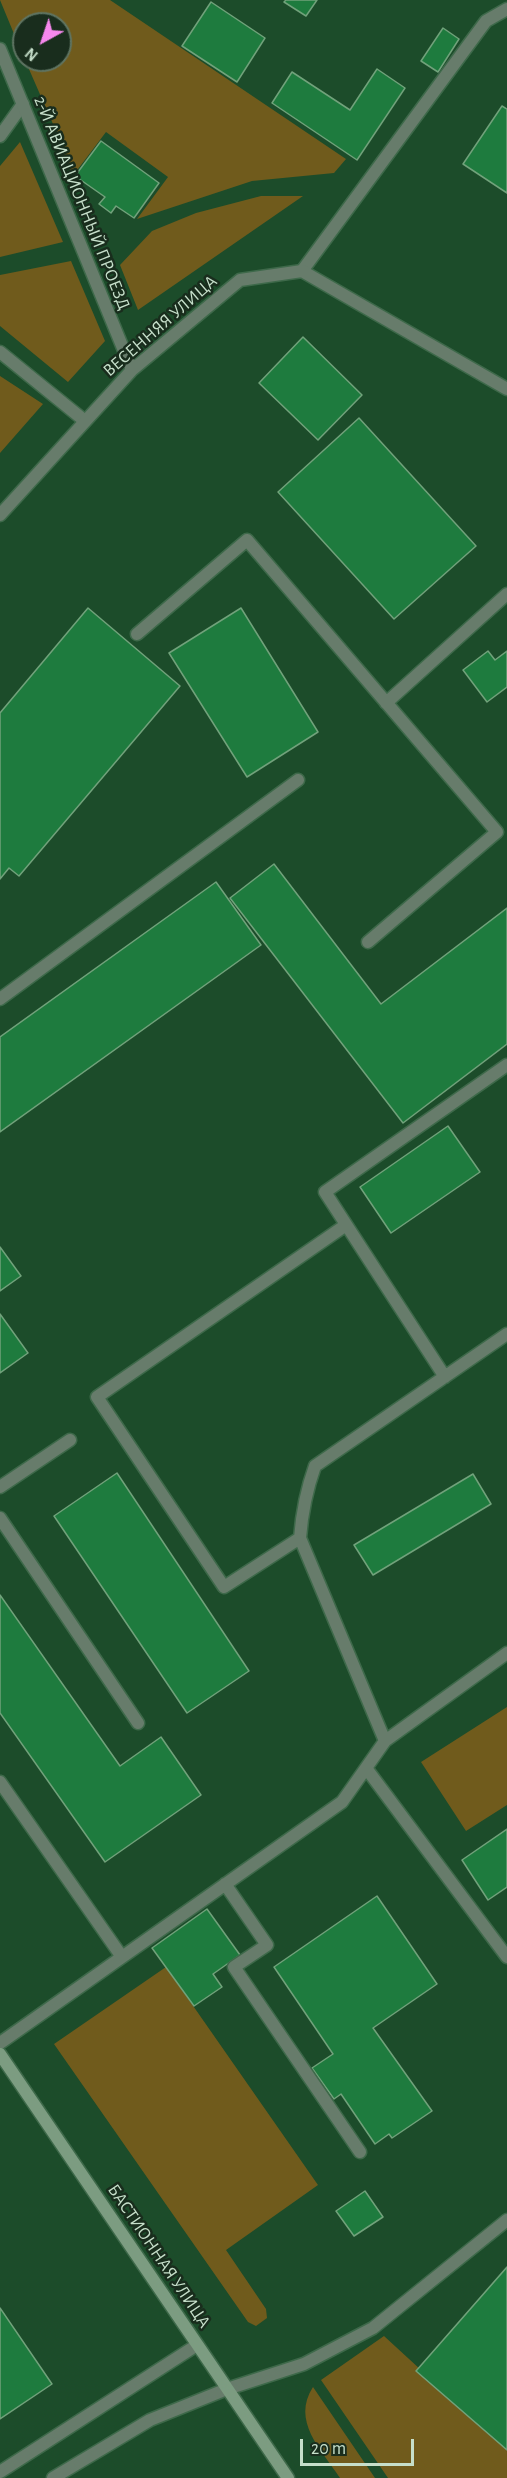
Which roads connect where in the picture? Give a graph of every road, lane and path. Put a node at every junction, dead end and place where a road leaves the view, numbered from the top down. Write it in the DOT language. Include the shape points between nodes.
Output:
graph roads {
  1 [pos="507,9"];
  2 [pos="0,49"];
  3 [pos="23,104"];
  4 [pos="0,136"];
  5 [pos="302,271"];
  6 [pos="0,352"];
  7 [pos="132,370"];
  8 [pos="507,389"];
  9 [pos="85,421"];
  10 [pos="0,515"];
  11 [pos="507,594"];
  12 [pos="137,634"];
  13 [pos="386,703"];
  14 [pos="298,780"];
  15 [pos="368,942"];
  16 [pos="0,999"];
  17 [pos="507,1065"];
  18 [pos="346,1225"];
  19 [pos="507,1334"];
  20 [pos="445,1377"];
  21 [pos="70,1440"];
  22 [pos="0,1487"];
  23 [pos="0,1518"];
  24 [pos="300,1538"];
  25 [pos="507,1653"];
  26 [pos="138,1723"];
  27 [pos="385,1741"];
  28 [pos="366,1768"];
  29 [pos="0,1782"];
  30 [pos="225,1884"];
  31 [pos="122,1957"];
  32 [pos="507,1957"];
  33 [pos="0,2043"];
  34 [pos="0,2054"];
  35 [pos="360,2152"];
  36 [pos="507,2220"];
  37 [pos="197,2345"];
  38 [pos="227,2389"];
  39 [pos="0,2472"];
  40 [pos="53,2478"];
  41 [pos="288,2478"];
  1 -- 5 [label="street" via="486,21"];
  2 -- 3 [label="street, 2-Й АВИАЦИОННЫЙ ПРОЕЗД"];
  3 -- 4 [label="street"];
  3 -- 7 [label="street, 2-Й АВИАЦИОННЫЙ ПРОЕЗД"];
  5 -- 7 [label="street, ВЕСЕННЯЯ УЛИЦА" via="240,280"];
  5 -- 8 [label="street"];
  6 -- 9 [label="street"];
  7 -- 9 [label="street, ВЕСЕННЯЯ УЛИЦА"];
  9 -- 10 [label="street, ВЕСЕННЯЯ УЛИЦА"];
  11 -- 13 [label="street"];
  12 -- 13 [label="street" via="247,540"];
  13 -- 15 [label="street" via="497,832"];
  14 -- 16 [label="street"];
  17 -- 18 [label="street" via="325,1192"];
  18 -- 20 [label="street"];
  18 -- 24 [label="street" via="97,1397 224,1587"];
  19 -- 20 [label="street"];
  20 -- 24 [label="street" via="315,1466 302,1510"];
  21 -- 22 [label="street"];
  23 -- 26 [label="street"];
  24 -- 27 [label="street"];
  25 -- 27 [label="street"];
  27 -- 28 [label="street"];
  28 -- 30 [label="street" via="342,1802"];
  28 -- 32 [label="street"];
  29 -- 31 [label="street"];
  30 -- 31 [label="street"];
  30 -- 35 [label="street" via="267,1945 234,1967"];
  31 -- 33 [label="street"];
  34 -- 37 [label="main road, БАСТИОННАЯ УЛИЦА"];
  36 -- 38 [label="street" via="373,2328 304,2364"];
  37 -- 38 [label="main road, БАСТИОННАЯ УЛИЦА"];
  37 -- 39 [label="street"];
  38 -- 40 [label="street" via="150,2420"];
  38 -- 41 [label="main road, БАСТИОННАЯ УЛИЦА"];
}
